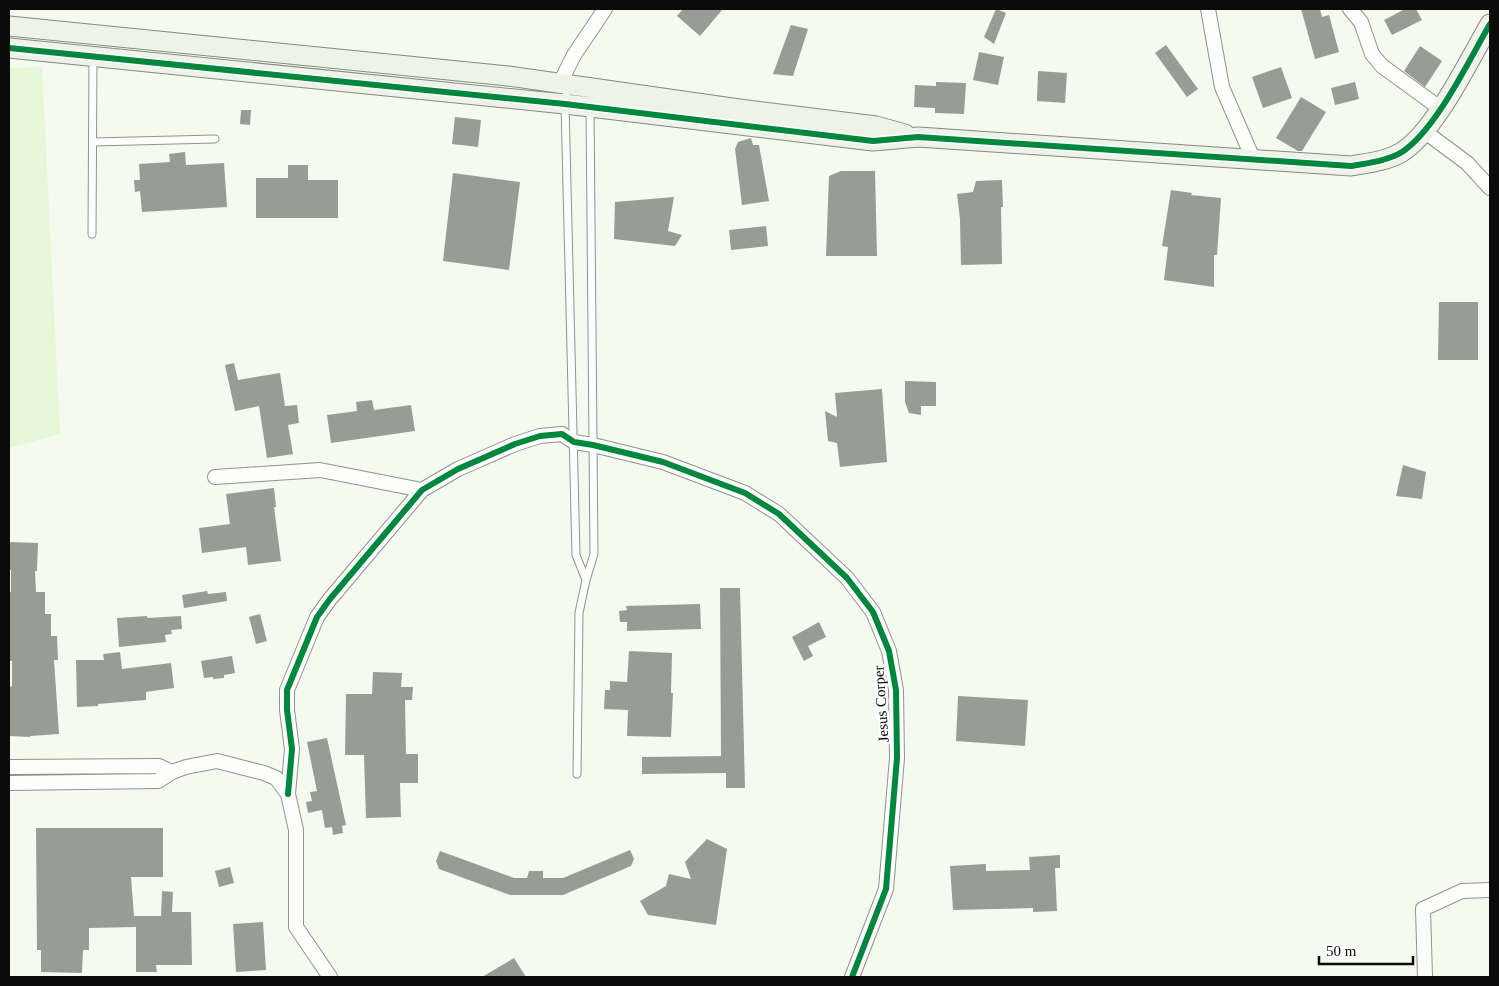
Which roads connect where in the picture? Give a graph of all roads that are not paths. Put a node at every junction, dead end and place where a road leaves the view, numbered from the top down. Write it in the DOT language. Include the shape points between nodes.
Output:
graph roads {
  1 [pos="606,9"];
  2 [pos="1208,9"];
  3 [pos="1350,9"];
  4 [pos="1490,24"];
  5 [pos="9,26"];
  6 [pos="9,48"];
  7 [pos="94,57"];
  8 [pos="564,84"];
  9 [pos="589,97"];
  10 [pos="564,104"];
  11 [pos="1440,109"];
  12 [pos="1424,131"];
  13 [pos="215,138"];
  14 [pos="93,142"];
  15 [pos="1254,160"];
  16 [pos="1490,188"];
  17 [pos="92,234"];
  18 [pos="574,442"];
  19 [pos="593,445"];
  20 [pos="214,477"];
  21 [pos="422,490"];
  22 [pos="586,580"];
  23 [pos="9,767"];
  24 [pos="172,772"];
  25 [pos="577,774"];
  26 [pos="9,783"];
  27 [pos="288,794"];
  28 [pos="1490,890"];
  29 [pos="330,977"];
  30 [pos="852,977"];
  31 [pos="1425,977"];
  1 -- 8 [label="street" via="574,55"];
  2 -- 15 [label="street" via="1222,87"];
  3 -- 11 [label="street" via="1361,22 1372,54 1382,66"];
  4 -- 11 [label="street"];
  5 -- 8 [label="street"];
  6 -- 7 [label="street"];
  7 -- 10 [label="street"];
  7 -- 14 [label="lane"];
  8 -- 9 [label="street"];
  8 -- 10 [label="lane"];
  9 -- 10 [label="street"];
  9 -- 15 [label="street" via="873,141 918,137"];
  9 -- 19 [label="lane"];
  10 -- 18 [label="lane"];
  11 -- 12 [label="street"];
  12 -- 15 [label="street" via="1402,152 1382,161 1351,166"];
  12 -- 16 [label="street" via="1467,163"];
  13 -- 14 [label="lane"];
  14 -- 17 [label="lane"];
  18 -- 19 [label="street, Jesus Corper"];
  18 -- 21 [label="street, Jesus Corper" via="557,433 540,436 458,469"];
  18 -- 22 [label="lane" via="576,555"];
  19 -- 22 [label="lane" via="594,554"];
  19 -- 30 [label="street, Jesus Corper" via="662,462 745,493 779,514 847,578 873,612 889,651 896,690 897,758 886,889"];
  20 -- 21 [label="street" via="320,470"];
  21 -- 27 [label="street, Jesus Corper" via="317,617 287,690 286,710 292,749"];
  22 -- 25 [label="lane" via="579,613"];
  23 -- 24 [label="street" via="159,766"];
  24 -- 26 [label="street" via="158,781"];
  24 -- 27 [label="street" via="216,761 276,778"];
  27 -- 29 [label="street" via="296,830 296,927"];
  28 -- 31 [label="street" via="1462,891 1423,909"];
}
